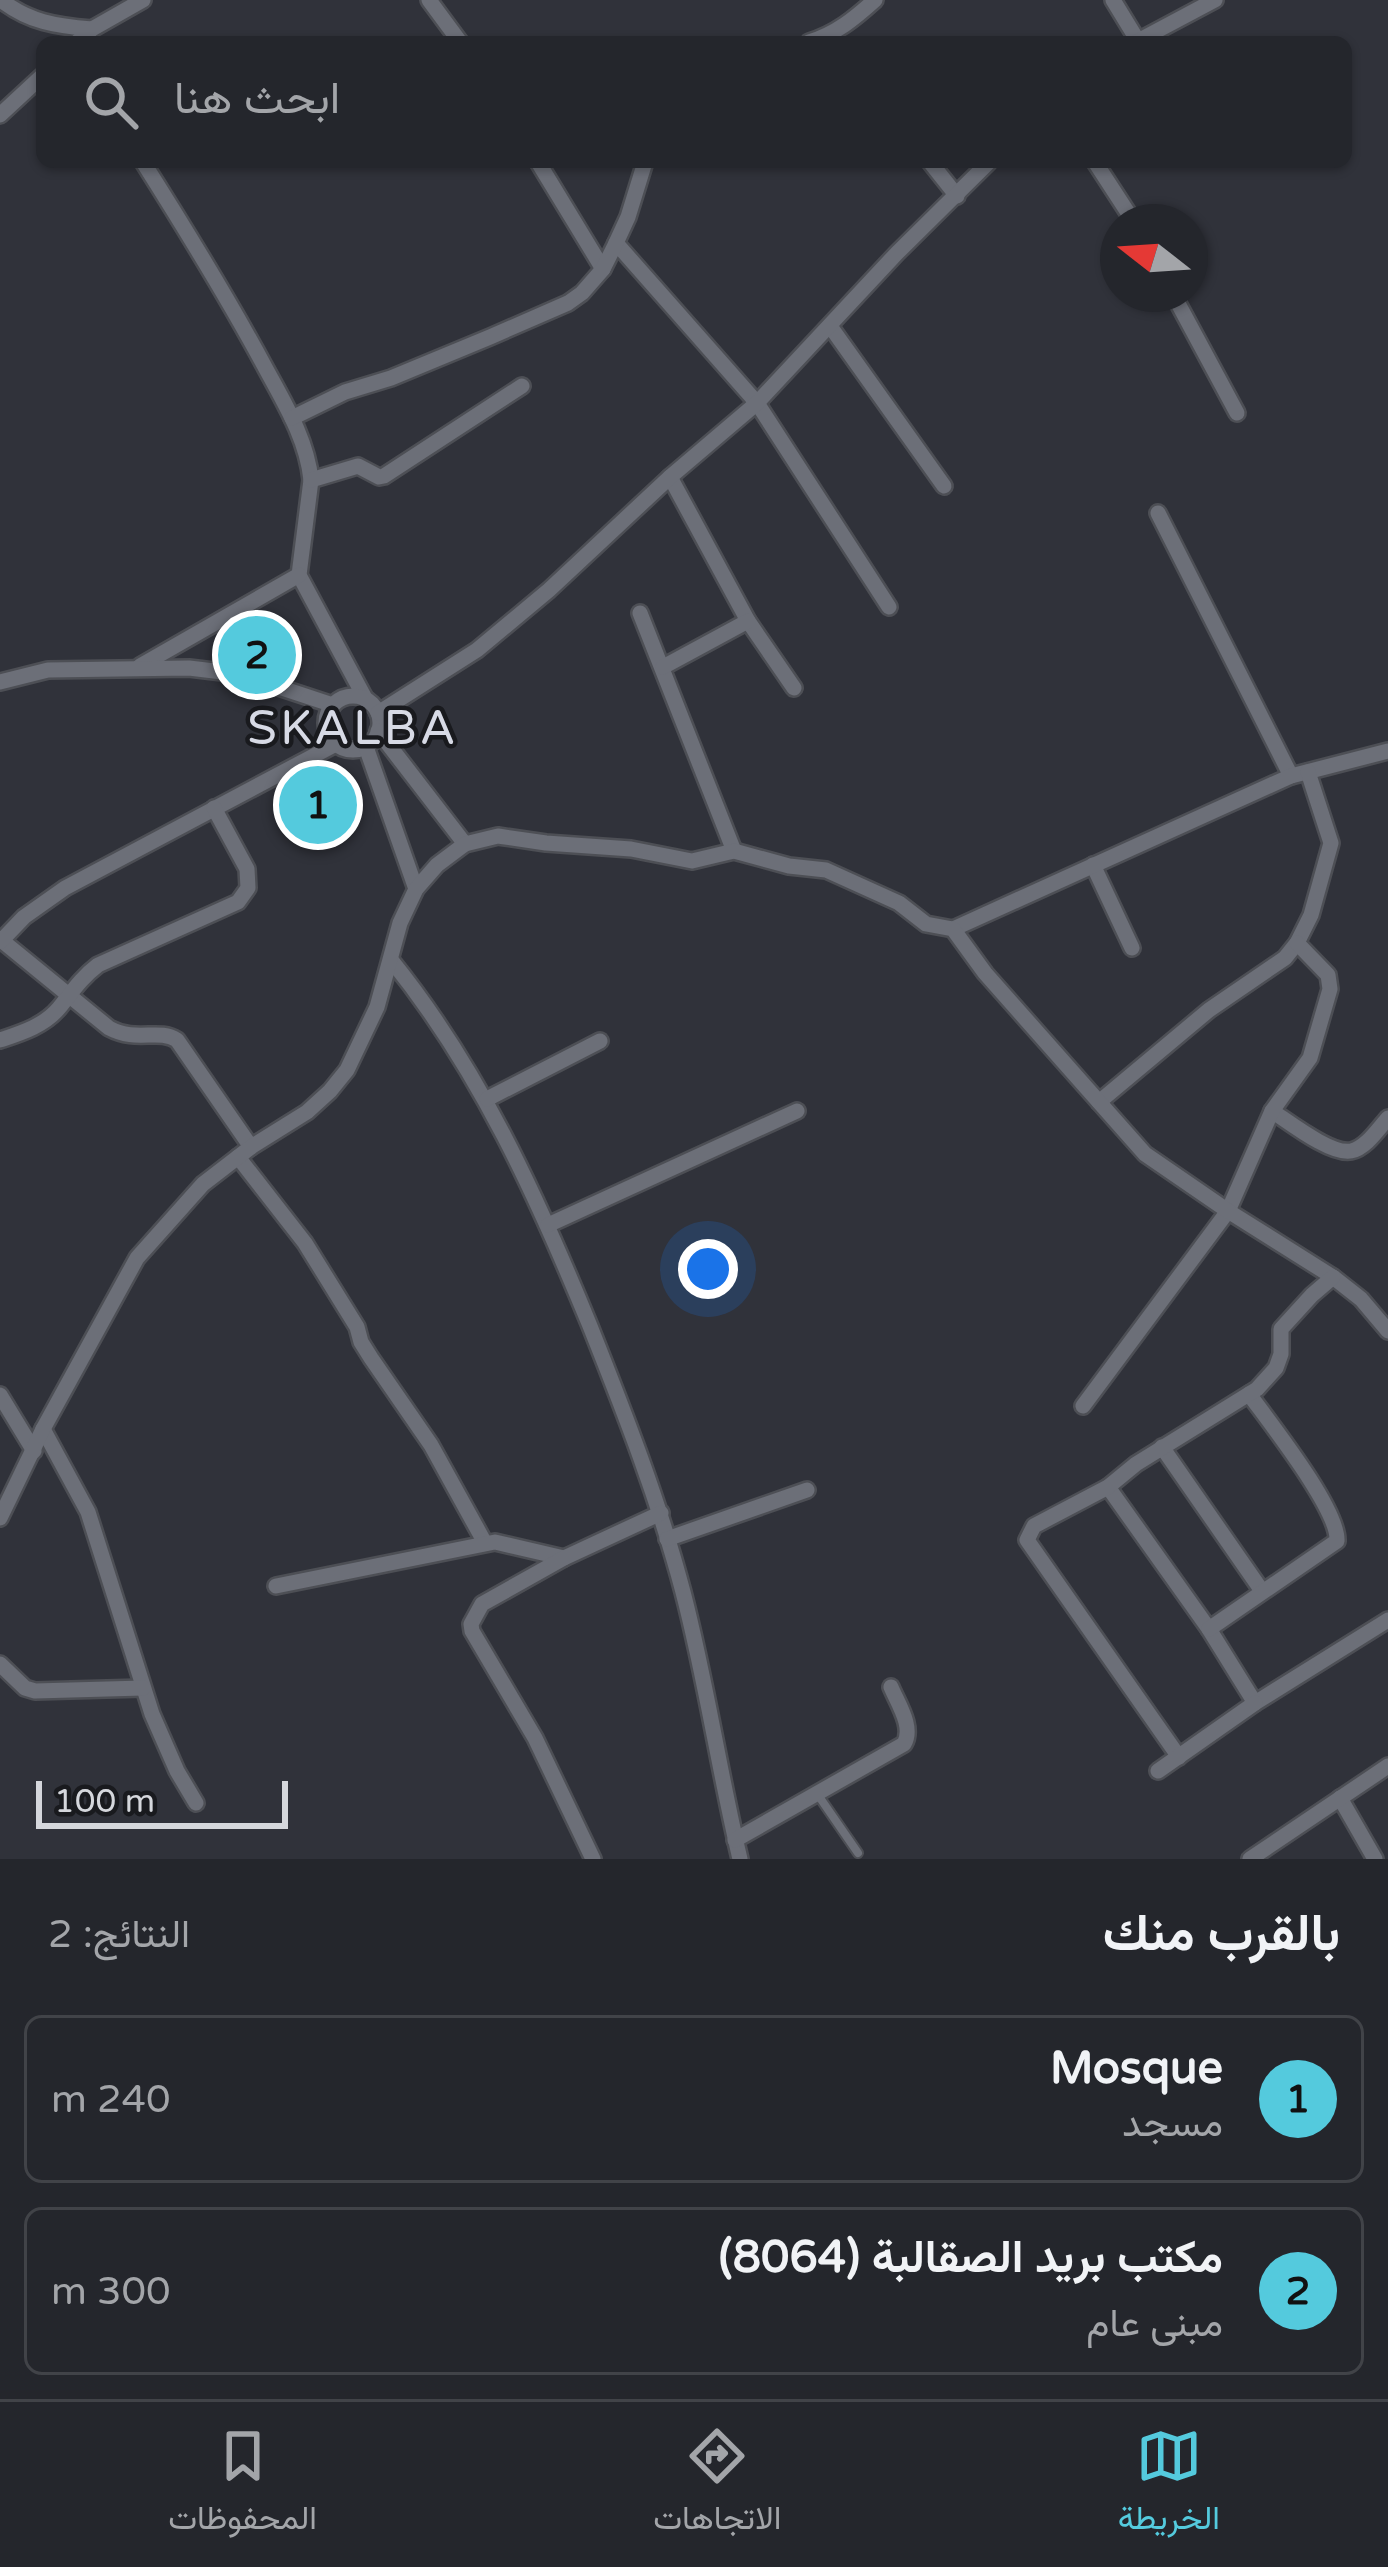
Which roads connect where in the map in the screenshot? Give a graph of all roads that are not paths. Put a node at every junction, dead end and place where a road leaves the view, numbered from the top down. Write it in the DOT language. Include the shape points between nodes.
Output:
graph roads {
  1 [pos="1,0"];
  2 [pos="143,0"];
  3 [pos="430,0"];
  4 [pos="875,0"];
  5 [pos="1113,0"];
  6 [pos="1215,0"];
  7 [pos="92,29"];
  8 [pos="83,36"];
  9 [pos="456,36"];
  10 [pos="833,36"];
  11 [pos="1134,36"];
  12 [pos="1148,36"];
  13 [pos="36,82"];
  14 [pos="0,115"];
  15 [pos="147,168"];
  16 [pos="542,168"];
  17 [pos="643,168"];
  18 [pos="935,168"];
  19 [pos="983,168"];
  20 [pos="1099,168"];
  21 [pos="957,196"];
  22 [pos="1122,204"];
  23 [pos="616,243"];
  24 [pos="603,269"];
  25 [pos="1183,312"];
  26 [pos="830,326"];
  27 [pos="523,386"];
  28 [pos="757,404"];
  29 [pos="1237,413"];
  30 [pos="292,418"];
  31 [pos="670,477"];
  32 [pos="311,480"];
  33 [pos="944,486"];
  34 [pos="1158,513"];
  35 [pos="298,575"];
  36 [pos="889,607"];
  37 [pos="640,613"];
  38 [pos="748,621"];
  39 [pos="135,668"];
  40 [pos="663,668"];
  41 [pos="0,682"];
  42 [pos="794,688"];
  43 [pos="333,705"];
  44 [pos="372,706"];
  45 [pos="378,731"];
  46 [pos="336,744"];
  47 [pos="366,747"];
  48 [pos="1388,751"];
  49 [pos="1300,774"];
  50 [pos="214,808"];
  51 [pos="465,844"];
  52 [pos="734,851"];
  53 [pos="1094,865"];
  54 [pos="416,889"];
  55 [pos="953,929"];
  56 [pos="1,940"];
  57 [pos="1298,943"];
  58 [pos="1132,948"];
  59 [pos="392,960"];
  60 [pos="68,995"];
  61 [pos="0,1040"];
  62 [pos="600,1041"];
  63 [pos="487,1099"];
  64 [pos="1099,1102"];
  65 [pos="1271,1111"];
  66 [pos="797,1112"];
  67 [pos="1388,1118"];
  68 [pos="244,1152"];
  69 [pos="1228,1211"];
  70 [pos="548,1225"];
  71 [pos="1333,1277"];
  72 [pos="1388,1331"];
  73 [pos="1249,1394"];
  74 [pos="0,1396"];
  75 [pos="1083,1406"];
  76 [pos="43,1429"];
  77 [pos="1162,1448"];
  78 [pos="34,1451"];
  79 [pos="1108,1487"];
  80 [pos="807,1490"];
  81 [pos="661,1514"];
  82 [pos="0,1518"];
  83 [pos="667,1539"];
  84 [pos="485,1543"];
  85 [pos="564,1558"];
  86 [pos="276,1586"];
  87 [pos="1262,1591"];
  88 [pos="1388,1620"];
  89 [pos="1209,1628"];
  90 [pos="0,1664"];
  91 [pos="891,1687"];
  92 [pos="143,1688"];
  93 [pos="1255,1703"];
  94 [pos="1179,1757"];
  95 [pos="1388,1766"];
  96 [pos="1158,1771"];
  97 [pos="818,1795"];
  98 [pos="1340,1798"];
  99 [pos="196,1804"];
  100 [pos="735,1840"];
  101 [pos="858,1853"];
  102 [pos="593,1859"];
  103 [pos="740,1859"];
  104 [pos="1250,1859"];
  105 [pos="1376,1859"];
  1 -- 7 [label="street" via="41,23"];
  2 -- 7 [label="street"];
  3 -- 9 [label="street"];
  4 -- 10 [label="street"];
  5 -- 11 [label="street"];
  6 -- 12 [label="street"];
  7 -- 8 [label="street"];
  13 -- 14 [label="street"];
  15 -- 30 [label="street"];
  16 -- 24 [label="street"];
  17 -- 23 [label="street"];
  18 -- 21 [label="street"];
  19 -- 21 [label="street"];
  20 -- 22 [label="street"];
  21 -- 26 [label="street"];
  23 -- 24 [label="street"];
  23 -- 28 [label="street"];
  24 -- 30 [label="street" via="568,303"];
  25 -- 29 [label="street"];
  26 -- 28 [label="street"];
  26 -- 33 [label="street"];
  27 -- 32 [label="street" via="384,476 358,466"];
  28 -- 31 [label="street"];
  28 -- 36 [label="street"];
  30 -- 32 [label="street"];
  31 -- 38 [label="street"];
  31 -- 44 [label="street" via="477,650"];
  32 -- 35 [label="street"];
  34 -- 49 [label="street"];
  35 -- 39 [label="street"];
  35 -- 44 [label="street"];
  37 -- 40 [label="street"];
  38 -- 40 [label="street"];
  38 -- 42 [label="street"];
  39 -- 41 [label="street" via="48,670"];
  39 -- 43 [label="street" via="238,674"];
  40 -- 52 [label="street"];
  43 -- 44 [label="street" via="349,697"];
  43 -- 46 [label="street" via="327,729"];
  44 -- 45 [label="street"];
  45 -- 47 [label="street"];
  45 -- 51 [label="street"];
  46 -- 47 [label="street"];
  46 -- 50 [label="street"];
  47 -- 54 [label="street"];
  48 -- 49 [label="street"];
  49 -- 53 [label="street"];
  49 -- 57 [label="street" via="1331,843"];
  50 -- 56 [label="street" via="65,888"];
  50 -- 60 [label="street" via="247,869 243,896 98,965"];
  51 -- 52 [label="street" via="498,836 692,861"];
  51 -- 54 [label="street"];
  52 -- 55 [label="street" via="826,870 926,924"];
  53 -- 55 [label="street"];
  53 -- 58 [label="street"];
  54 -- 59 [label="street"];
  55 -- 64 [label="street"];
  56 -- 60 [label="street"];
  57 -- 64 [label="street"];
  57 -- 65 [label="street" via="1330,988 1310,1058"];
  59 -- 63 [label="street"];
  59 -- 68 [label="street" via="347,1070 307,1112"];
  60 -- 61 [label="street" via="40,1024"];
  60 -- 68 [label="street" via="123,1035 177,1040"];
  62 -- 63 [label="street"];
  63 -- 70 [label="street"];
  64 -- 69 [label="street" via="1145,1154"];
  65 -- 67 [label="street" via="1348,1153"];
  65 -- 69 [label="street"];
  66 -- 70 [label="street"];
  68 -- 76 [label="street" via="203,1184 137,1258"];
  68 -- 84 [label="street"];
  69 -- 71 [label="street"];
  69 -- 75 [label="street"];
  70 -- 81 [label="street"];
  71 -- 72 [label="street"];
  71 -- 73 [label="street" via="1281,1329 1276,1367"];
  73 -- 77 [label="street"];
  73 -- 87 [label="street" via="1338,1534"];
  74 -- 78 [label="street"];
  76 -- 78 [label="street"];
  76 -- 92 [label="street" via="88,1512"];
  77 -- 79 [label="street"];
  77 -- 87 [label="street"];
  78 -- 82 [label="street"];
  79 -- 89 [label="street"];
  79 -- 94 [label="street" via="1034,1526 1027,1540"];
  80 -- 83 [label="street"];
  81 -- 83 [label="street"];
  81 -- 85 [label="street"];
  83 -- 100 [label="street"];
  84 -- 85 [label="street"];
  84 -- 86 [label="street"];
  85 -- 102 [label="street" via="482,1604 471,1624"];
  87 -- 89 [label="street"];
  88 -- 93 [label="street"];
  89 -- 93 [label="street"];
  90 -- 92 [label="street" via="35,1691"];
  91 -- 97 [label="street" via="908,1738"];
  92 -- 99 [label="street"];
  93 -- 94 [label="street"];
  94 -- 96 [label="street"];
  95 -- 98 [label="street"];
  97 -- 100 [label="street"];
  97 -- 101 [label="lane"];
  98 -- 104 [label="street"];
  98 -- 105 [label="street"];
  100 -- 103 [label="street"];
}
